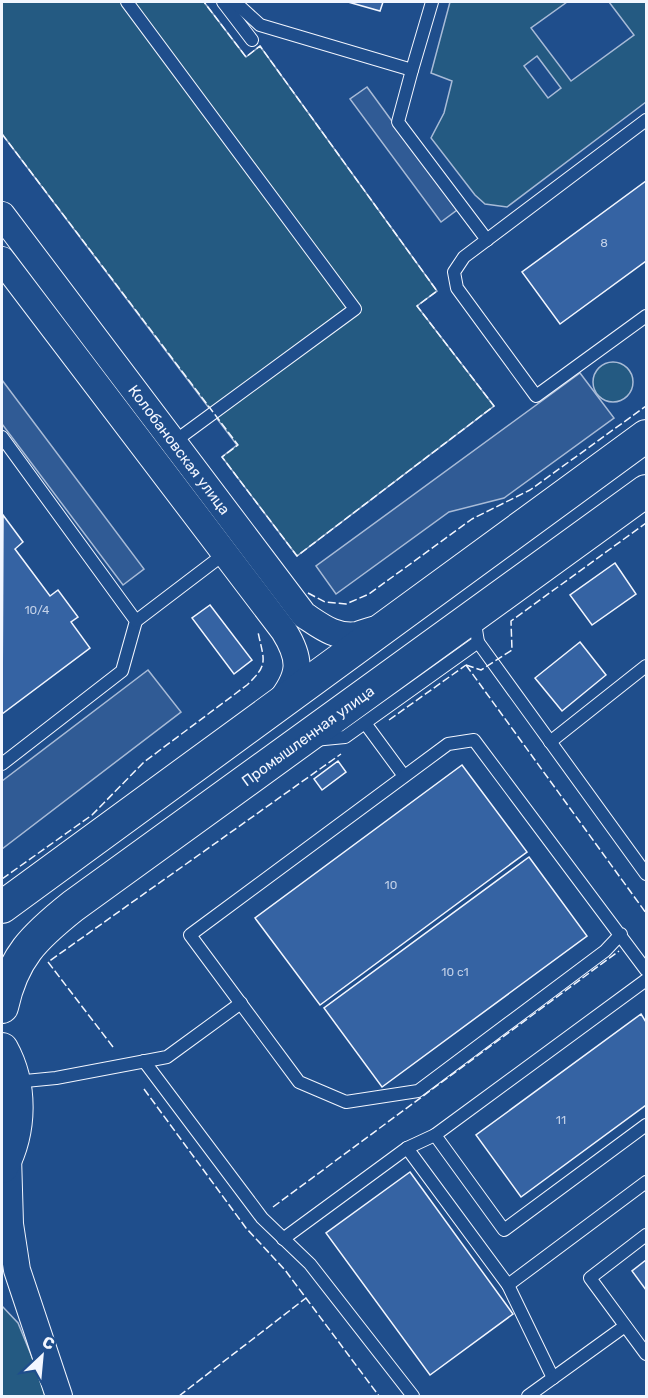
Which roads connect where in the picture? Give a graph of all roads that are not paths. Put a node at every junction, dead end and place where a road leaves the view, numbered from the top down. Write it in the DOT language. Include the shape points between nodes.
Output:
graph roads {
  1 [pos="127,2"];
  2 [pos="432,2"];
  3 [pos="230,4"];
  4 [pos="252,40"];
  5 [pos="412,70"];
  6 [pos="646,120"];
  7 [pos="2,215"];
  8 [pos="487,240"];
  9 [pos="2,260"];
  10 [pos="646,316"];
  11 [pos="646,436"];
  12 [pos="2,438"];
  13 [pos="174,442"];
  14 [pos="152,458"];
  15 [pos="646,491"];
  16 [pos="245,538"];
  17 [pos="224,554"];
  18 [pos="136,621"];
  19 [pos="386,628"];
  20 [pos="476,629"];
  21 [pos="646,666"];
  22 [pos="274,710"];
  23 [pos="365,723"];
  24 [pos="301,741"];
  25 [pos="550,742"];
  26 [pos="2,764"];
  27 [pos="404,776"];
  28 [pos="646,874"];
  29 [pos="2,907"];
  30 [pos="621,934"];
  31 [pos="646,970"];
  32 [pos="646,980"];
  33 [pos="241,1003"];
  34 [pos="2,1007"];
  35 [pos="2,1049"];
  36 [pos="144,1061"];
  37 [pos="14,1082"];
  38 [pos="646,1125"];
  39 [pos="435,1135"];
  40 [pos="407,1148"];
  41 [pos="4,1162"];
  42 [pos="646,1182"];
  43 [pos="646,1235"];
  44 [pos="283,1239"];
  45 [pos="9,1267"];
  46 [pos="508,1285"];
  47 [pos="625,1326"];
  48 [pos="646,1354"];
  49 [pos="554,1378"];
  50 [pos="59,1396"];
  51 [pos="413,1396"];
  52 [pos="528,1396"];
  1 -- 13 [label="lane" via="355,309"];
  2 -- 5 [label="lane"];
  3 -- 4 [label="lane"];
  3 -- 5 [label="lane" via="260,25"];
  5 -- 8 [label="lane" via="398,122"];
  6 -- 8 [label="lane"];
  7 -- 13 [label="street, Колобановская улица"];
  8 -- 10 [label="lane" via="464,257 454,272 457,288 536,396"];
  9 -- 14 [label="street, Колобановская улица"];
  11 -- 19 [label="street"];
  12 -- 18 [label="lane"];
  13 -- 14 [label="lane"];
  13 -- 16 [label="street, Колобановская улица"];
  14 -- 17 [label="street, Колобановская улица"];
  15 -- 20 [label="street, Промышленная улица"];
  16 -- 17 [label="lane"];
  16 -- 19 [label="street, Колобановская улица" via="304,615 323,628 348,635"];
  17 -- 18 [label="lane"];
  17 -- 22 [label="street, Колобановская улица" via="296,650 292,684"];
  18 -- 26 [label="lane" via="122,671"];
  19 -- 22 [label="street"];
  20 -- 23 [label="lane"];
  20 -- 24 [label="street, Промышленная улица"];
  20 -- 25 [label="lane"];
  21 -- 25 [label="lane"];
  22 -- 29 [label="street"];
  23 -- 24 [label="lane" via="345,737"];
  23 -- 27 [label="lane"];
  24 -- 34 [label="street, Промышленная улица" via="39,933 15,966"];
  25 -- 28 [label="lane"];
  27 -- 30 [label="lane" via="448,744 474,740"];
  27 -- 33 [label="lane" via="190,935"];
  30 -- 31 [label="lane"];
  30 -- 33 [label="lane" via="604,951 418,1091 346,1102 299,1082"];
  32 -- 39 [label="lane"];
  33 -- 36 [label="lane" via="167,1057"];
  35 -- 37 [label="street"];
  36 -- 37 [label="lane"];
  36 -- 44 [label="lane" via="262,1218"];
  37 -- 41 [label="street" via="15,1132"];
  38 -- 39 [label="lane" via="504,1230"];
  39 -- 40 [label="lane"];
  40 -- 44 [label="lane"];
  40 -- 46 [label="lane"];
  41 -- 45 [label="street" via="10,1224"];
  42 -- 46 [label="lane"];
  43 -- 47 [label="lane" via="590,1278"];
  44 -- 51 [label="lane" via="310,1264"];
  45 -- 50 [label="street"];
  46 -- 49 [label="lane"];
  47 -- 48 [label="lane"];
  47 -- 49 [label="lane"];
  49 -- 52 [label="lane"];
}
